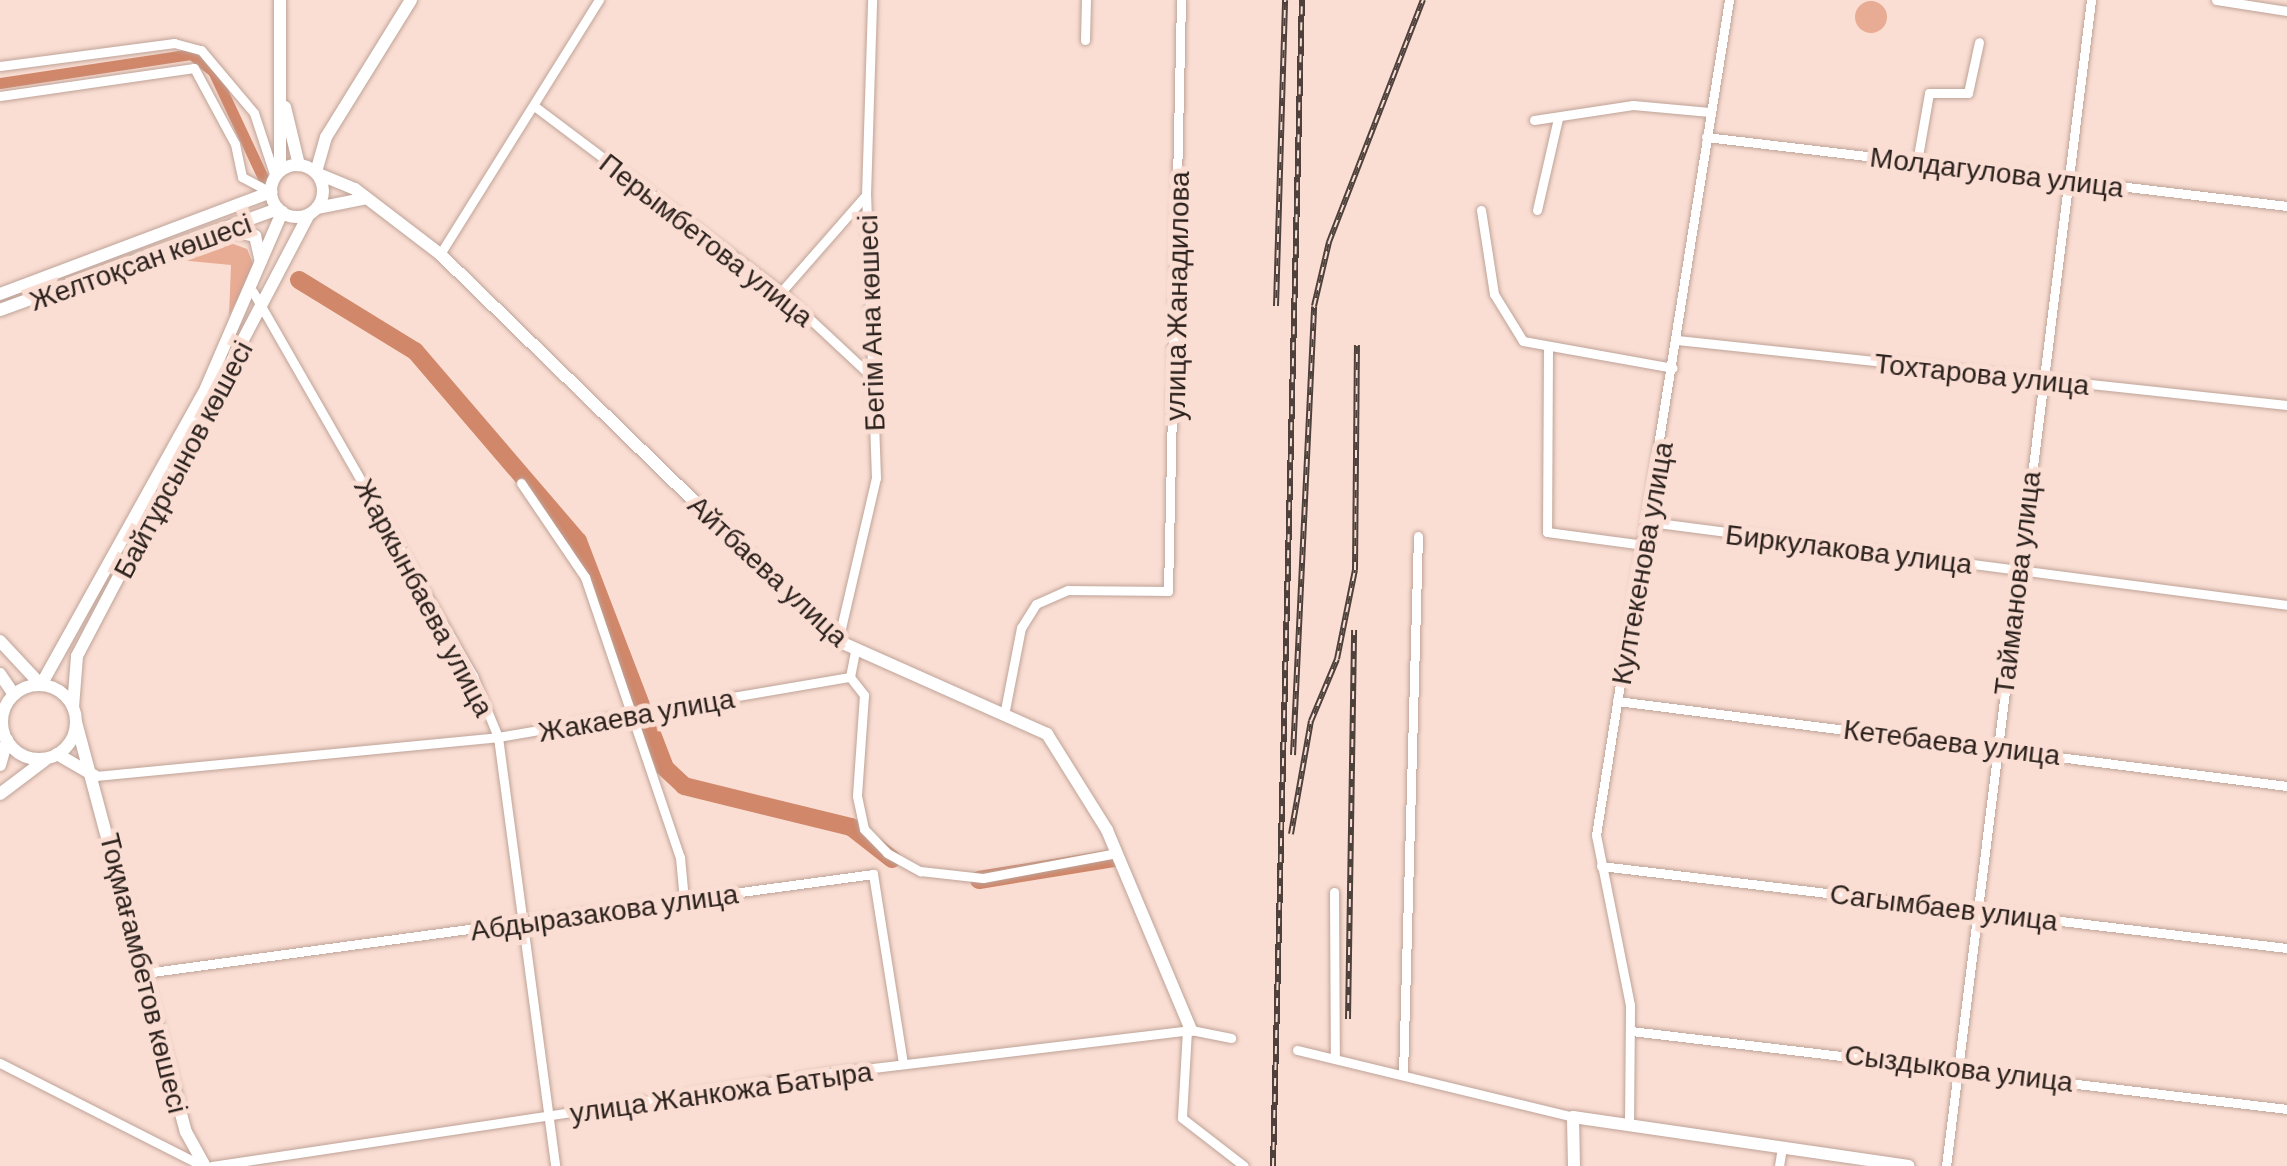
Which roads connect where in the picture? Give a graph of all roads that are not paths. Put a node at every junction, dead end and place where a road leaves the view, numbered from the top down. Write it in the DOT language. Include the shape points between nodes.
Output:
graph roads {
  1 [pos="280,0"];
  2 [pos="411,0"];
  3 [pos="598,0"];
  4 [pos="872,0"];
  5 [pos="1086,0"];
  6 [pos="1181,0"];
  7 [pos="1728,0"];
  8 [pos="2091,0"];
  9 [pos="2216,0"];
  10 [pos="2287,11"];
  11 [pos="1084,40"];
  12 [pos="1978,42"];
  13 [pos="0,66"];
  14 [pos="279,85"];
  15 [pos="0,96"];
  16 [pos="537,108"];
  17 [pos="1710,112"];
  18 [pos="1558,118"];
  19 [pos="1534,120"];
  20 [pos="1706,136"];
  21 [pos="1917,162"];
  22 [pos="300,165"];
  23 [pos="316,173"];
  24 [pos="278,174"];
  25 [pos="2067,180"];
  26 [pos="271,192"];
  27 [pos="866,195"];
  28 [pos="375,204"];
  29 [pos="2287,206"];
  30 [pos="280,210"];
  31 [pos="1482,210"];
  32 [pos="1537,210"];
  33 [pos="312,212"];
  34 [pos="220,232"];
  35 [pos="440,254"];
  36 [pos="261,275"];
  37 [pos="252,292"];
  38 [pos="782,292"];
  39 [pos="0,294"];
  40 [pos="262,304"];
  41 [pos="0,310"];
  42 [pos="1677,340"];
  43 [pos="1548,350"];
  44 [pos="1673,368"];
  45 [pos="872,377"];
  46 [pos="2041,379"];
  47 [pos="2287,405"];
  48 [pos="521,483"];
  49 [pos="1650,522"];
  50 [pos="1418,536"];
  51 [pos="1644,546"];
  52 [pos="2017,570"];
  53 [pos="2287,605"];
  54 [pos="0,641"];
  55 [pos="838,641"];
  56 [pos="855,650"];
  57 [pos="0,674"];
  58 [pos="850,677"];
  59 [pos="41,685"];
  60 [pos="14,694"];
  61 [pos="1617,701"];
  62 [pos="73,708"];
  63 [pos="1005,710"];
  64 [pos="634,715"];
  65 [pos="76,722"];
  66 [pos="498,737"];
  67 [pos="7,740"];
  68 [pos="1996,746"];
  69 [pos="54,755"];
  70 [pos="0,765"];
  71 [pos="95,776"];
  72 [pos="2287,786"];
  73 [pos="0,794"];
  74 [pos="1118,853"];
  75 [pos="1601,866"];
  76 [pos="1334,892"];
  77 [pos="684,900"];
  78 [pos="1977,910"];
  79 [pos="520,923"];
  80 [pos="2287,948"];
  81 [pos="145,973"];
  82 [pos="1189,1030"];
  83 [pos="1631,1031"];
  84 [pos="1231,1038"];
  85 [pos="1298,1050"];
  86 [pos="1334,1059"];
  87 [pos="0,1063"];
  88 [pos="903,1064"];
  89 [pos="1958,1065"];
  90 [pos="1403,1076"];
  91 [pos="2287,1109"];
  92 [pos="547,1117"];
  93 [pos="1572,1117"];
  94 [pos="1629,1125"];
  95 [pos="1782,1148"];
  96 [pos="204,1166"];
  97 [pos="212,1166"];
  98 [pos="555,1166"];
  99 [pos="1244,1166"];
  100 [pos="1574,1166"];
  101 [pos="1779,1166"];
  102 [pos="1908,1166"];
  103 [pos="1946,1166"];
  1 -- 14 [label="street"];
  2 -- 23 [label="street" via="326,137"];
  3 -- 16 [label="street"];
  4 -- 27 [label="street, Бегім Ана көшесі"];
  5 -- 11 [label="street"];
  6 -- 63 [label="street, улица Жанадилова" via="1168,592 1068,590 1036,604 1021,628"];
  7 -- 17 [label="street, Култекенова улица"];
  8 -- 25 [label="street, Тайманова улица"];
  9 -- 10 [label="street"];
  12 -- 21 [label="street" via="1968,93 1929,93"];
  13 -- 24 [label="street" via="174,43 201,50 254,113"];
  14 -- 22 [label="street"];
  14 -- 24 [label="street"];
  15 -- 26 [label="street" via="188,66 236,144 242,177"];
  16 -- 35 [label="street"];
  16 -- 38 [label="street, Перымбетова улица"];
  17 -- 18 [label="street" via="1633,105"];
  17 -- 20 [label="street, Култекенова улица"];
  18 -- 19 [label="street"];
  18 -- 32 [label="street"];
  20 -- 21 [label="street, Молдагулова улица"];
  20 -- 42 [label="street, Култекенова улица"];
  21 -- 25 [label="street, Молдагулова улица"];
  22 -- 23 [label="street"];
  22 -- 24 [label="street"];
  23 -- 28 [label="street, Айтбаева улица"];
  23 -- 33 [label="street" via="322,188"];
  24 -- 26 [label="street"];
  25 -- 29 [label="street, Молдагулова улица"];
  25 -- 46 [label="street, Тайманова улица"];
  26 -- 30 [label="street"];
  26 -- 39 [label="street, Желтоқсан көшесі"];
  27 -- 38 [label="street"];
  27 -- 45 [label="street, Бегім Ана көшесі"];
  28 -- 33 [label="street" via="342,196"];
  28 -- 35 [label="street, Айтбаева улица"];
  30 -- 33 [label="street"];
  30 -- 34 [label="street, Желтоқсан көшесі"];
  30 -- 36 [label="street, Байтұрсынов көшесі"];
  31 -- 43 [label="street" via="1508,326"];
  33 -- 40 [label="street, Байтұрсынов көшесі"];
  34 -- 36 [label="street" via="255,236"];
  34 -- 41 [label="street, Желтоқсан көшесі"];
  35 -- 55 [label="street, Айтбаева улица"];
  36 -- 37 [label="street, Байтұрсынов көшесі"];
  37 -- 40 [label="street, Жаркынбаева улица"];
  37 -- 59 [label="street, Байтұрсынов көшесі"];
  38 -- 45 [label="street, Перымбетова улица"];
  40 -- 62 [label="street, Байтұрсынов көшесі" via="78,656"];
  40 -- 66 [label="street, Жаркынбаева улица" via="473,676"];
  42 -- 44 [label="street, Култекенова улица"];
  42 -- 46 [label="street, Тохтарова улица"];
  43 -- 44 [label="street"];
  43 -- 51 [label="street" via="1548,532"];
  44 -- 49 [label="street, Култекенова улица"];
  45 -- 55 [label="street, Бегім Ана көшесі" via="876,478"];
  46 -- 47 [label="street, Тохтарова улица"];
  46 -- 52 [label="street, Тайманова улица"];
  48 -- 64 [label="street" via="585,577"];
  49 -- 51 [label="street, Култекенова улица"];
  49 -- 52 [label="street, Биркулакова улица"];
  50 -- 90 [label="street"];
  51 -- 61 [label="street, Култекенова улица"];
  52 -- 53 [label="street, Биркулакова улица"];
  52 -- 68 [label="street, Тайманова улица"];
  54 -- 59 [label="street"];
  55 -- 56 [label="street, Айтбаева улица"];
  56 -- 58 [label="street"];
  56 -- 63 [label="street, Айтбаева улица"];
  57 -- 60 [label="street"];
  58 -- 64 [label="street, Жакаева улица"];
  58 -- 74 [label="street" via="864,695 857,796 864,829 887,852 920,871 983,878"];
  59 -- 60 [label="street"];
  59 -- 62 [label="street"];
  60 -- 67 [label="street" via="2,717"];
  61 -- 68 [label="street, Кетебаева улица"];
  61 -- 75 [label="street, Култекенова улица" via="1596,835"];
  62 -- 65 [label="street"];
  63 -- 74 [label="street, Айтбаева улица" via="1067,756"];
  64 -- 66 [label="street, Жакаева улица"];
  64 -- 77 [label="street" via="680,857"];
  65 -- 69 [label="street"];
  65 -- 71 [label="street, Тоқмағамбетов көшесі"];
  66 -- 71 [label="street, Жакаева улица"];
  66 -- 79 [label="street, Жаркынбаева улица"];
  67 -- 69 [label="street" via="21,754"];
  67 -- 70 [label="street"];
  68 -- 72 [label="street, Кетебаева улица"];
  68 -- 78 [label="street, Тайманова улица"];
  69 -- 71 [label="street"];
  69 -- 73 [label="street"];
  71 -- 81 [label="street, Тоқмағамбетов көшесі"];
  74 -- 82 [label="street, Айтбаева улица"];
  75 -- 78 [label="street, Сагымбаев улица"];
  75 -- 83 [label="street, Култекенова улица"];
  76 -- 86 [label="street"];
  77 -- 79 [label="street, Абдыразакова улица"];
  77 -- 88 [label="street, Абдыразакова улица" via="873,874"];
  78 -- 80 [label="street, Сагымбаев улица"];
  78 -- 89 [label="street, Тайманова улица"];
  79 -- 81 [label="street, Абдыразакова улица"];
  79 -- 92 [label="street, Жаркынбаева улица"];
  81 -- 96 [label="street, Тоқмағамбетов көшесі" via="186,1132"];
  82 -- 84 [label="street, улица Жанкожа Батыра"];
  82 -- 88 [label="street, улица Жанкожа Батыра"];
  82 -- 99 [label="street" via="1182,1118"];
  83 -- 89 [label="street, Сыздыкова улица"];
  83 -- 94 [label="street, Култекенова улица"];
  85 -- 86 [label="street"];
  86 -- 90 [label="street"];
  87 -- 96 [label="street"];
  88 -- 92 [label="street, улица Жанкожа Батыра"];
  89 -- 91 [label="street, Сыздыкова улица"];
  89 -- 103 [label="street, Тайманова улица"];
  90 -- 93 [label="street"];
  92 -- 97 [label="street, улица Жанкожа Батыра"];
  92 -- 98 [label="street, Жаркынбаева улица"];
  93 -- 94 [label="street"];
  93 -- 100 [label="street"];
  94 -- 95 [label="street"];
  95 -- 101 [label="street"];
  95 -- 102 [label="street"];
}
